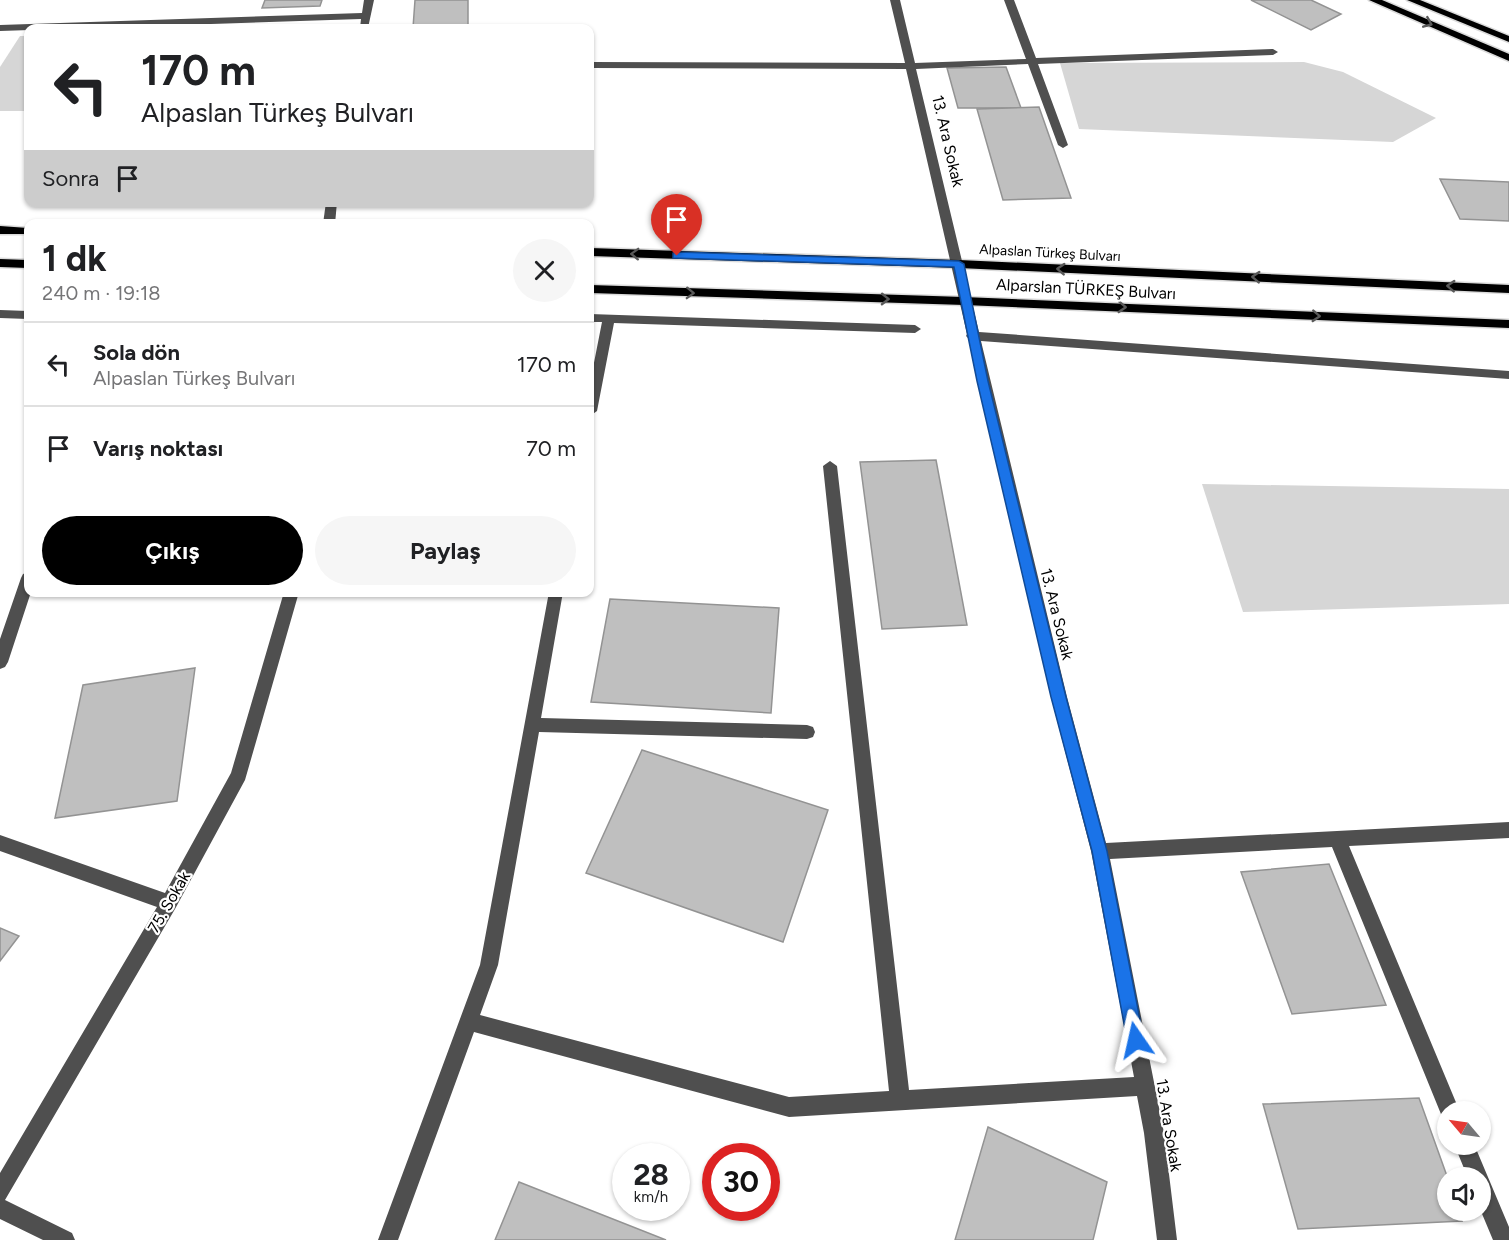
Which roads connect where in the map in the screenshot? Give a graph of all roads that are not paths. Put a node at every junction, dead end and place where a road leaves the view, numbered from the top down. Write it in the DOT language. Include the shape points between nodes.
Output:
graph roads {
  1 [pos="369,0"];
  2 [pos="895,0"];
  3 [pos="1009,0"];
  4 [pos="1374,0"];
  5 [pos="1412,0"];
  6 [pos="367,16"];
  7 [pos="122,24"];
  8 [pos="365,24"];
  9 [pos="24,27"];
  10 [pos="0,28"];
  11 [pos="1509,39"];
  12 [pos="1273,52"];
  13 [pos="1509,58"];
  14 [pos="1032,62"];
  15 [pos="594,65"];
  16 [pos="912,66"];
  17 [pos="1063,145"];
  18 [pos="0,230"];
  19 [pos="24,231"];
  20 [pos="594,252"];
  21 [pos="0,263"];
  22 [pos="24,264"];
  23 [pos="959,264"];
  24 [pos="594,289"];
  25 [pos="1509,289"];
  26 [pos="964,301"];
  27 [pos="0,314"];
  28 [pos="24,315"];
  29 [pos="594,318"];
  30 [pos="609,318"];
  31 [pos="1509,324"];
  32 [pos="915,329"];
  33 [pos="972,336"];
  34 [pos="1509,375"];
  35 [pos="594,391"];
  36 [pos="830,466"];
  37 [pos="24,590"];
  38 [pos="291,597"];
  39 [pos="555,597"];
  40 [pos="0,662"];
  41 [pos="532,725"];
  42 [pos="807,732"];
  43 [pos="1509,830"];
  44 [pos="1337,839"];
  45 [pos="0,843"];
  46 [pos="1100,851"];
  47 [pos="169,903"];
  48 [pos="468,1021"];
  49 [pos="1145,1086"];
  50 [pos="900,1101"];
  51 [pos="1445,1101"];
  52 [pos="0,1192"];
  53 [pos="0,1208"];
  54 [pos="1491,1210"];
  55 [pos="65,1240"];
  56 [pos="388,1240"];
  57 [pos="1167,1240"];
  58 [pos="1504,1240"];
  1 -- 6 [label="street"];
  2 -- 16 [label="street, 13. Ara Sokak"];
  3 -- 14 [label="street"];
  4 -- 13 [label="main road, one-way"];
  5 -- 11 [label="main road"];
  6 -- 7 [label="street"];
  6 -- 8 [label="street"];
  9 -- 10 [label="street"];
  12 -- 14 [label="street"];
  14 -- 16 [label="street"];
  14 -- 17 [label="street"];
  15 -- 16 [label="street"];
  16 -- 23 [label="street, 13. Ara Sokak"];
  18 -- 19 [label="main road"];
  23 -- 20 [label="main road, Alpaslan Türkeş Bulvarı, one-way"];
  21 -- 22 [label="main road"];
  25 -- 23 [label="main road, Alpaslan Türkeş Bulvarı, one-way"];
  23 -- 26 [label="street, 13. Ara Sokak"];
  24 -- 26 [label="main road, Alparslan TÜRKEŞ Bulvarı, one-way"];
  26 -- 31 [label="main road, Alparslan TÜRKEŞ Bulvarı, one-way"];
  26 -- 33 [label="street, 13. Ara Sokak"];
  27 -- 28 [label="street"];
  29 -- 30 [label="street"];
  30 -- 32 [label="street"];
  30 -- 35 [label="street"];
  33 -- 34 [label="street"];
  33 -- 46 [label="street, 13. Ara Sokak"];
  36 -- 50 [label="street"];
  37 -- 40 [label="street"];
  38 -- 47 [label="street, 75. Sokak" via="240,776"];
  39 -- 41 [label="street"];
  41 -- 42 [label="street"];
  41 -- 48 [label="street" via="489,965"];
  43 -- 44 [label="street"];
  44 -- 46 [label="street"];
  44 -- 51 [label="street"];
  45 -- 47 [label="street"];
  46 -- 49 [label="street, 13. Ara Sokak"];
  47 -- 52 [label="street, 75. Sokak"];
  48 -- 50 [label="street" via="789,1107"];
  48 -- 56 [label="street"];
  49 -- 50 [label="street"];
  49 -- 57 [label="street, 13. Ara Sokak"];
  53 -- 55 [label="street"];
  54 -- 58 [label="street"];
}
